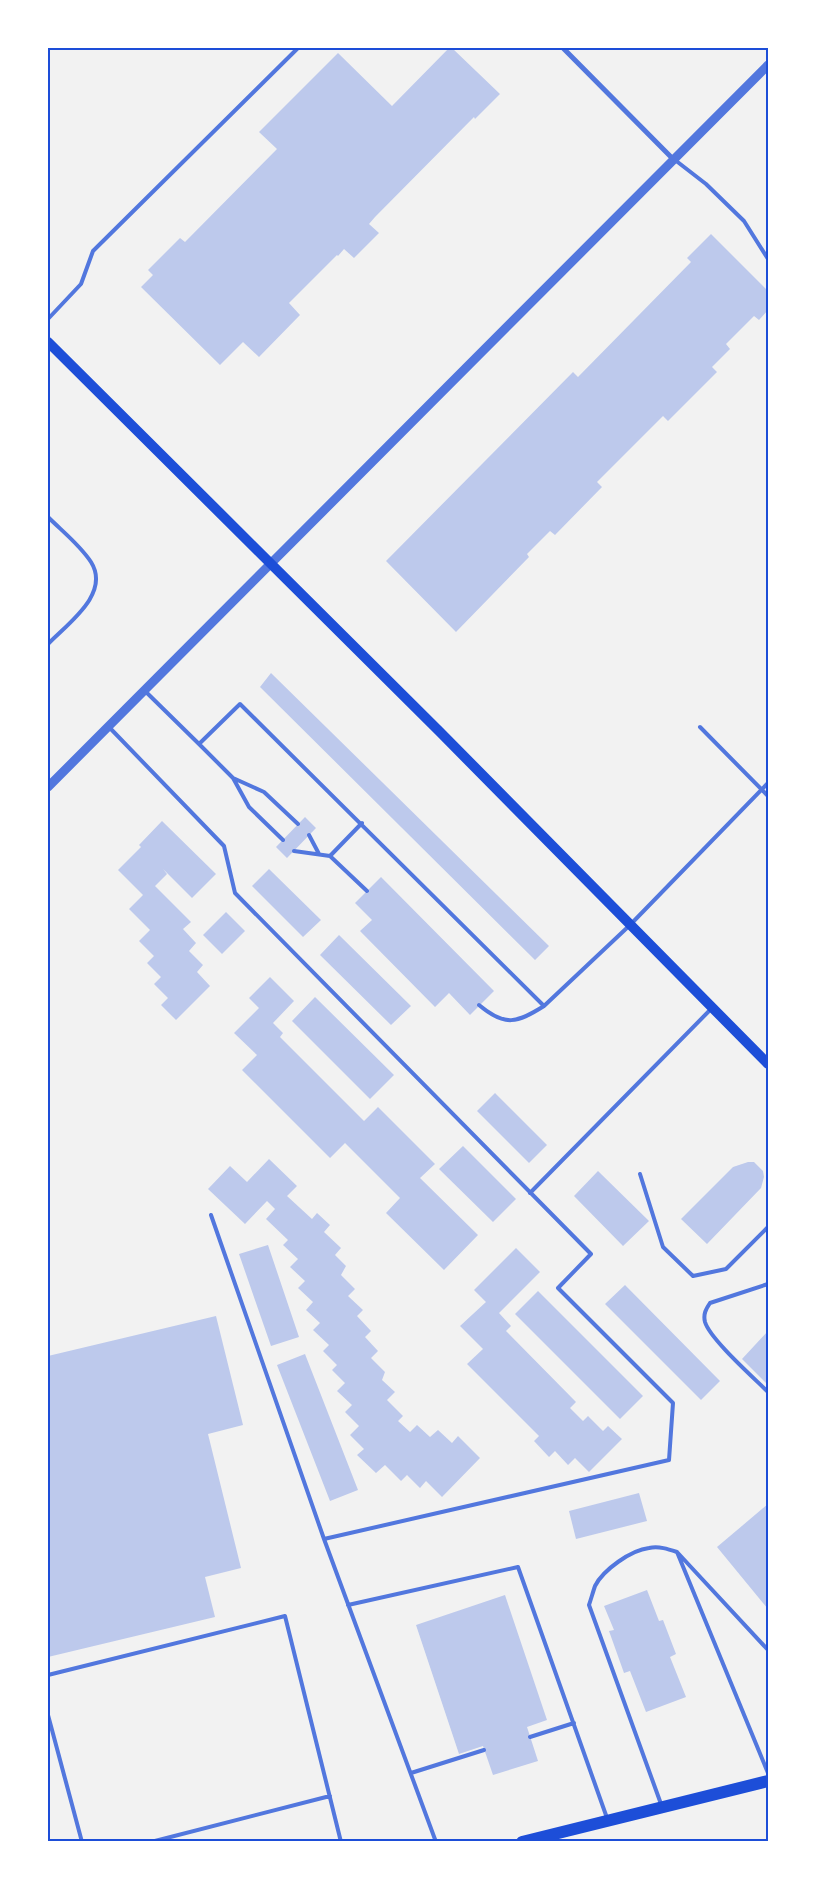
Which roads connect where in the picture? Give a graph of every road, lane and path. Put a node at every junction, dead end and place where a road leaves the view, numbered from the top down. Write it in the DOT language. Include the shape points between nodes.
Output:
graph roads {
  1 [pos="298,48"];
  2 [pos="563,48"];
  3 [pos="768,65"];
  4 [pos="674,160"];
  5 [pos="768,259"];
  6 [pos="48,319"];
  7 [pos="48,342"];
  8 [pos="48,517"];
  9 [pos="269,564"];
  10 [pos="48,644"];
  11 [pos="144,690"];
  12 [pos="108,726"];
  13 [pos="700,727"];
  14 [pos="199,744"];
  15 [pos="233,778"];
  16 [pos="768,783"];
  17 [pos="48,787"];
  18 [pos="762,790"];
  19 [pos="768,796"];
  20 [pos="362,823"];
  21 [pos="298,824"];
  22 [pos="309,835"];
  23 [pos="283,840"];
  24 [pos="294,851"];
  25 [pos="319,854"];
  26 [pos="330,856"];
  27 [pos="367,891"];
  28 [pos="630,925"];
  29 [pos="479,1005"];
  30 [pos="544,1006"];
  31 [pos="712,1007"];
  32 [pos="768,1064"];
  33 [pos="640,1174"];
  34 [pos="530,1193"];
  35 [pos="211,1215"];
  36 [pos="768,1227"];
  37 [pos="768,1284"];
  38 [pos="768,1392"];
  39 [pos="324,1540"];
  40 [pos="677,1552"];
  41 [pos="348,1604"];
  42 [pos="768,1650"];
  43 [pos="48,1675"];
  44 [pos="48,1715"];
  45 [pos="574,1723"];
  46 [pos="530,1737"];
  47 [pos="484,1750"];
  48 [pos="411,1773"];
  49 [pos="768,1773"];
  50 [pos="768,1781"];
  51 [pos="330,1796"];
  52 [pos="662,1808"];
  53 [pos="608,1820"];
  54 [pos="523,1841"];
  55 [pos="82,1842"];
  56 [pos="151,1842"];
  57 [pos="341,1842"];
  58 [pos="436,1842"];
  1 -- 6 [label="lane" via="93,250 82,284"];
  2 -- 4 [label="street"];
  3 -- 4 [label="street"];
  4 -- 5 [label="lane" via="706,184 744,221"];
  4 -- 9 [label="street"];
  7 -- 9 [label="main road"];
  8 -- 10 [label="lane" via="87,556 96,582 86,606"];
  9 -- 11 [label="street"];
  9 -- 28 [label="main road"];
  11 -- 12 [label="street"];
  11 -- 14 [label="lane"];
  12 -- 17 [label="street"];
  12 -- 34 [label="lane" via="224,846 235,893"];
  13 -- 18 [label="lane"];
  14 -- 15 [label="lane"];
  14 -- 20 [label="lane" via="240,704"];
  15 -- 21 [label="lane" via="264,792"];
  15 -- 23 [label="lane" via="249,807"];
  16 -- 18 [label="lane"];
  18 -- 19 [label="lane"];
  18 -- 28 [label="lane"];
  20 -- 26 [label="lane"];
  20 -- 30 [label="lane"];
  22 -- 25 [label="lane"];
  24 -- 25 [label="lane"];
  25 -- 26 [label="lane"];
  26 -- 27 [label="lane"];
  28 -- 30 [label="lane"];
  28 -- 31 [label="main road"];
  29 -- 30 [label="lane" via="503,1020 517,1020"];
  31 -- 32 [label="main road"];
  31 -- 34 [label="lane"];
  33 -- 36 [label="lane" via="663,1247 693,1276 726,1269"];
  34 -- 39 [label="lane" via="591,1254 558,1288 673,1403 668,1460"];
  35 -- 39 [label="lane"];
  37 -- 38 [label="lane" via="710,1304 705,1310 704,1320 712,1335"];
  39 -- 41 [label="lane"];
  40 -- 42 [label="lane"];
  40 -- 49 [label="lane"];
  40 -- 52 [label="lane" via="648,1548 628,1555 601,1578 589,1605"];
  41 -- 45 [label="lane" via="518,1567"];
  41 -- 48 [label="lane"];
  43 -- 51 [label="lane" via="285,1616"];
  44 -- 55 [label="lane"];
  45 -- 46 [label="lane"];
  45 -- 53 [label="lane"];
  47 -- 48 [label="lane"];
  48 -- 58 [label="lane"];
  50 -- 52 [label="main road"];
  51 -- 56 [label="lane"];
  51 -- 57 [label="lane"];
  52 -- 53 [label="main road"];
  53 -- 54 [label="main road"];
}
